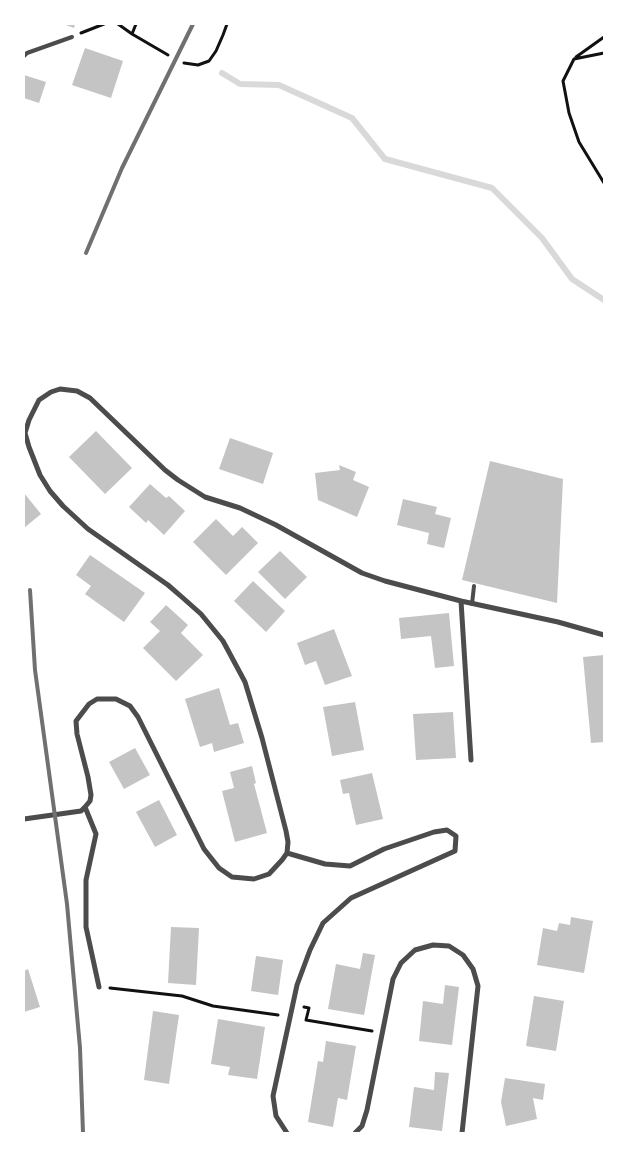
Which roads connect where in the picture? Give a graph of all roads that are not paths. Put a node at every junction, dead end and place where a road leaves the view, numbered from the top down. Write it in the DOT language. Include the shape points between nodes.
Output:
graph roads {
  1 [pos="72,36"];
  2 [pos="24,56"];
  3 [pos="474,586"];
  4 [pos="461,601"];
  5 [pos="472,604"];
  6 [pos="604,635"];
  7 [pos="471,760"];
  8 [pos="86,807"];
  9 [pos="24,819"];
  10 [pos="287,853"];
  11 [pos="99,987"];
  12 [pos="287,1133"];
  13 [pos="355,1133"];
  14 [pos="462,1133"];
  1 -- 2 [label="lane"];
  3 -- 5 [label="lane"];
  4 -- 5 [label="street"];
  4 -- 7 [label="street"];
  4 -- 10 [label="street" via="362,573 276,525 240,508 205,497 165,470 90,398 77,391 60,389 39,400 25,433 40,475 50,491 88,530 168,585 201,614 223,641 238,667 262,738 286,831"];
  5 -- 6 [label="street"];
  8 -- 9 [label="street" via="81,811"];
  8 -- 10 [label="street" via="91,796 76,721 97,699 116,699 130,706 138,717 204,848 219,868 232,877 254,879 269,874"];
  8 -- 11 [label="street" via="96,834 86,880 86,927"];
  10 -- 12 [label="street" via="325,864 350,866 384,849 434,832 447,830 456,836 455,851 351,898 323,923 300,976 273,1096 276,1116"];
  13 -- 14 [label="street" via="362,1126 367,1110 392,979 401,963 416,950 433,944 449,946 462,955 473,969 478,986"];
}
